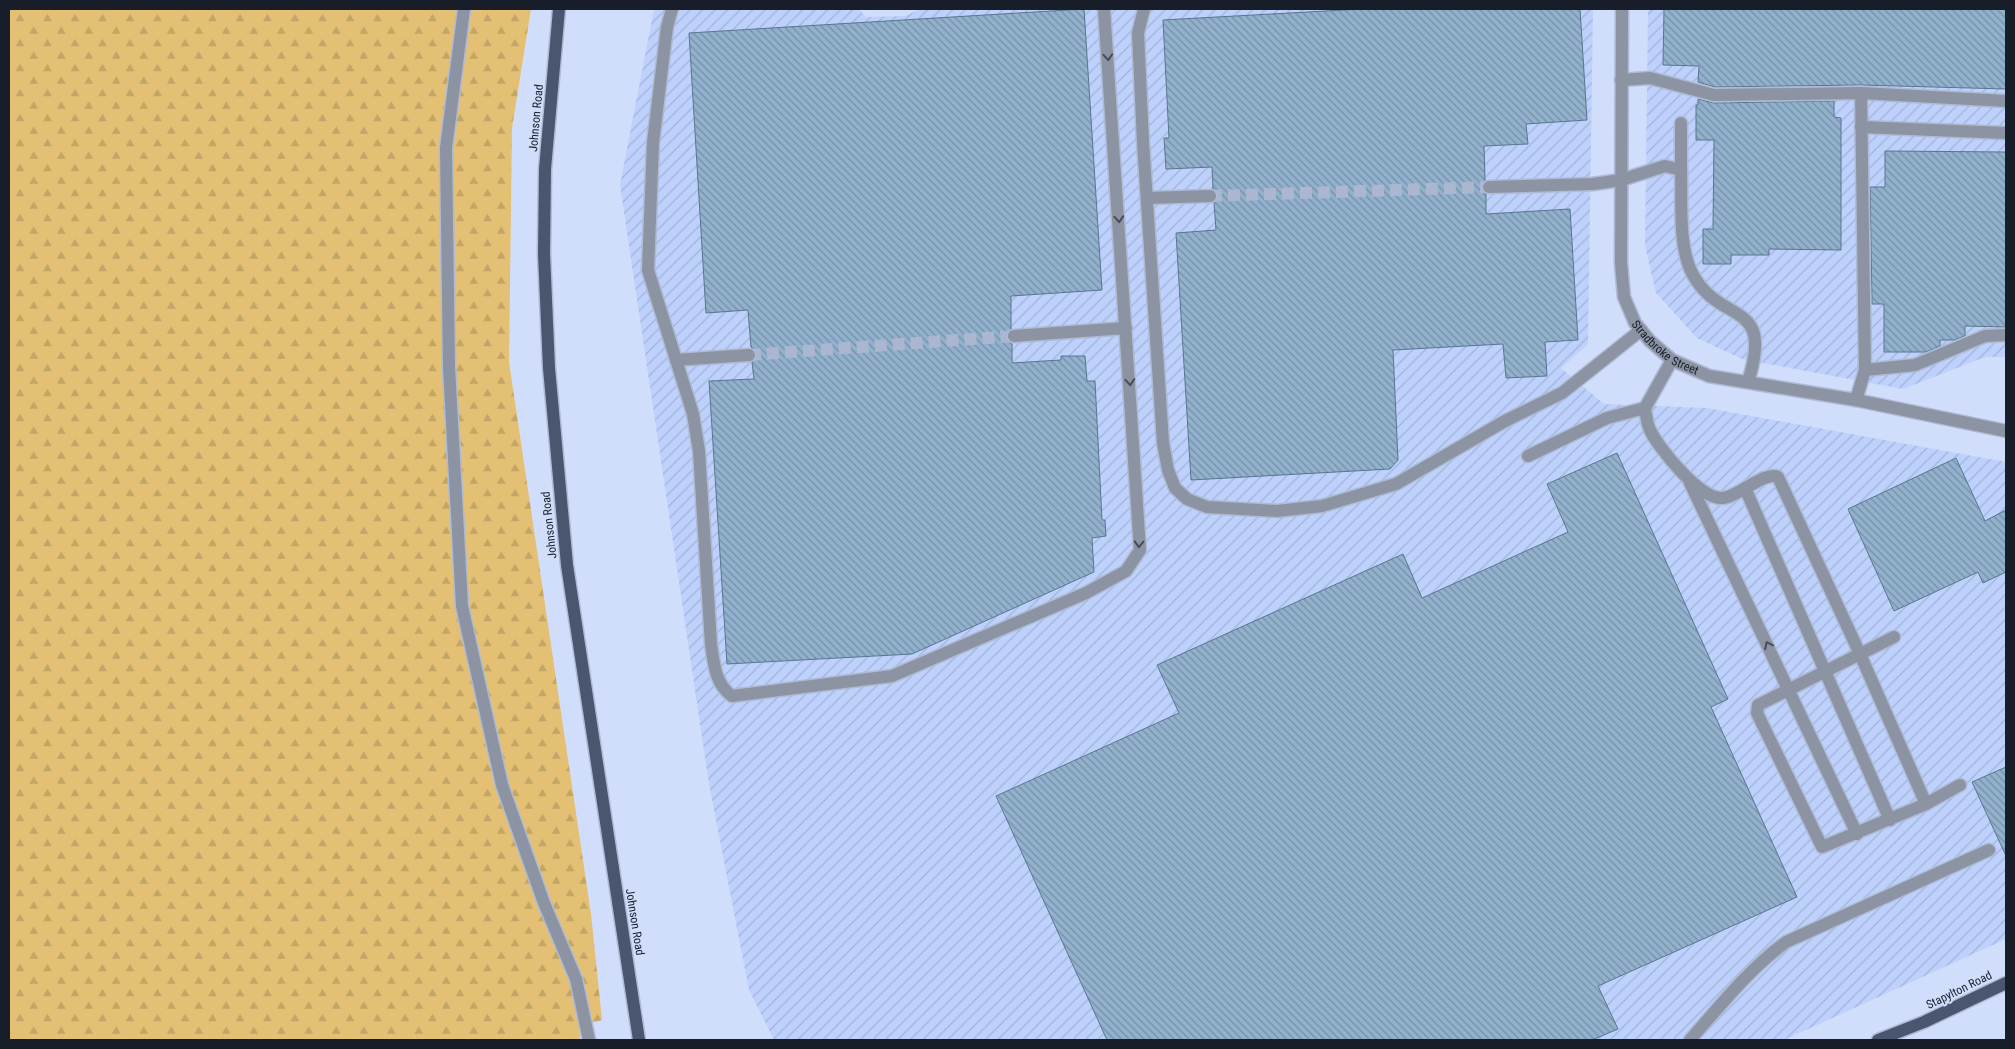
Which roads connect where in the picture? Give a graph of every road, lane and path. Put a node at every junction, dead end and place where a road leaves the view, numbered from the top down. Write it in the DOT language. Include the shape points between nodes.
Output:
graph roads {
  1 [pos="464,9"];
  2 [pos="559,9"];
  3 [pos="672,9"];
  4 [pos="1104,9"];
  5 [pos="1144,9"];
  6 [pos="1622,9"];
  7 [pos="1621,80"];
  8 [pos="1860,93"];
  9 [pos="2006,101"];
  10 [pos="1681,123"];
  11 [pos="1861,127"];
  12 [pos="2006,133"];
  13 [pos="1681,170"];
  14 [pos="1621,180"];
  15 [pos="1489,187"];
  16 [pos="1210,196"];
  17 [pos="1147,198"];
  18 [pos="1126,328"];
  19 [pos="1641,330"];
  20 [pos="2006,335"];
  21 [pos="1014,336"];
  22 [pos="749,355"];
  23 [pos="676,360"];
  24 [pos="1672,360"];
  25 [pos="1864,370"];
  26 [pos="1748,382"];
  27 [pos="1856,400"];
  28 [pos="1645,408"];
  29 [pos="2006,431"];
  30 [pos="1528,456"];
  31 [pos="1687,476"];
  32 [pos="1745,488"];
  33 [pos="1894,637"];
  34 [pos="1860,654"];
  35 [pos="1823,672"];
  36 [pos="1789,689"];
  37 [pos="1960,785"];
  38 [pos="1926,804"];
  39 [pos="1890,820"];
  40 [pos="1857,834"];
  41 [pos="1989,850"];
  42 [pos="2006,983"];
  43 [pos="1924,1022"];
  44 [pos="639,1038"];
  45 [pos="589,1040"];
  46 [pos="1690,1040"];
  47 [pos="1878,1040"];
  48 [pos="1902,1040"];
  1 -- 45 [label="street" via="446,148 449,366 462,606 502,785 544,903 576,979"];
  2 -- 44 [label="main road, Johnson Road" via="545,169 544,254 549,368 567,565"];
  3 -- 23 [label="street" via="667,27 654,142 648,270"];
  4 -- 18 [label="street, one-way"];
  5 -- 17 [label="street" via="1138,33"];
  6 -- 7 [label="street, Stradbroke Street"];
  7 -- 8 [label="street" via="1650,78 1714,95"];
  7 -- 14 [label="street, Stradbroke Street"];
  8 -- 9 [label="street"];
  8 -- 11 [label="street"];
  10 -- 13 [label="street"];
  11 -- 12 [label="street"];
  11 -- 25 [label="street"];
  13 -- 14 [label="street" via="1665,166"];
  13 -- 26 [label="street" via="1685,254 1692,274 1712,297 1747,321 1756,335 1756,353"];
  14 -- 15 [label="street" via="1594,184"];
  14 -- 19 [label="street, Stradbroke Street" via="1620,264 1624,297"];
  16 -- 17 [label="street"];
  17 -- 19 [label="street" via="1163,443 1168,470 1175,488 1187,500 1207,507 1278,511 1322,506 1396,484 1505,421 1562,393"];
  18 -- 21 [label="street"];
  18 -- 23 [label="street, one-way" via="1140,550 1126,571 1086,593 892,676 732,696 723,689 716,674 711,644 699,451 693,414"];
  19 -- 24 [label="street, Stradbroke Street"];
  20 -- 25 [label="street" via="1985,336 1915,365"];
  22 -- 23 [label="street"];
  24 -- 26 [label="street, Stradbroke Street" via="1709,376"];
  24 -- 28 [label="street"];
  25 -- 27 [label="street"];
  26 -- 27 [label="street, Stradbroke Street"];
  27 -- 29 [label="street, Stradbroke Street"];
  28 -- 30 [label="street" via="1607,418"];
  28 -- 31 [label="street" via="1649,429 1661,448"];
  31 -- 32 [label="street" via="1713,498 1724,498"];
  36 -- 31 [label="street, one-way"];
  32 -- 34 [label="street" via="1770,476 1778,477"];
  32 -- 35 [label="street"];
  33 -- 34 [label="street"];
  34 -- 35 [label="street"];
  34 -- 38 [label="street"];
  35 -- 36 [label="street"];
  35 -- 39 [label="street"];
  36 -- 40 [label="street"];
  36 -- 40 [label="street" via="1758,705 1756,710 1819,845 1828,847"];
  37 -- 38 [label="street"];
  38 -- 39 [label="street"];
  39 -- 40 [label="street"];
  41 -- 46 [label="street" via="1786,942 1748,975"];
  42 -- 43 [label="main road, Stapylton Road"];
  43 -- 47 [label="main road, Stapylton Road"];
  43 -- 48 [label="main road, Stapylton Road"];
}
